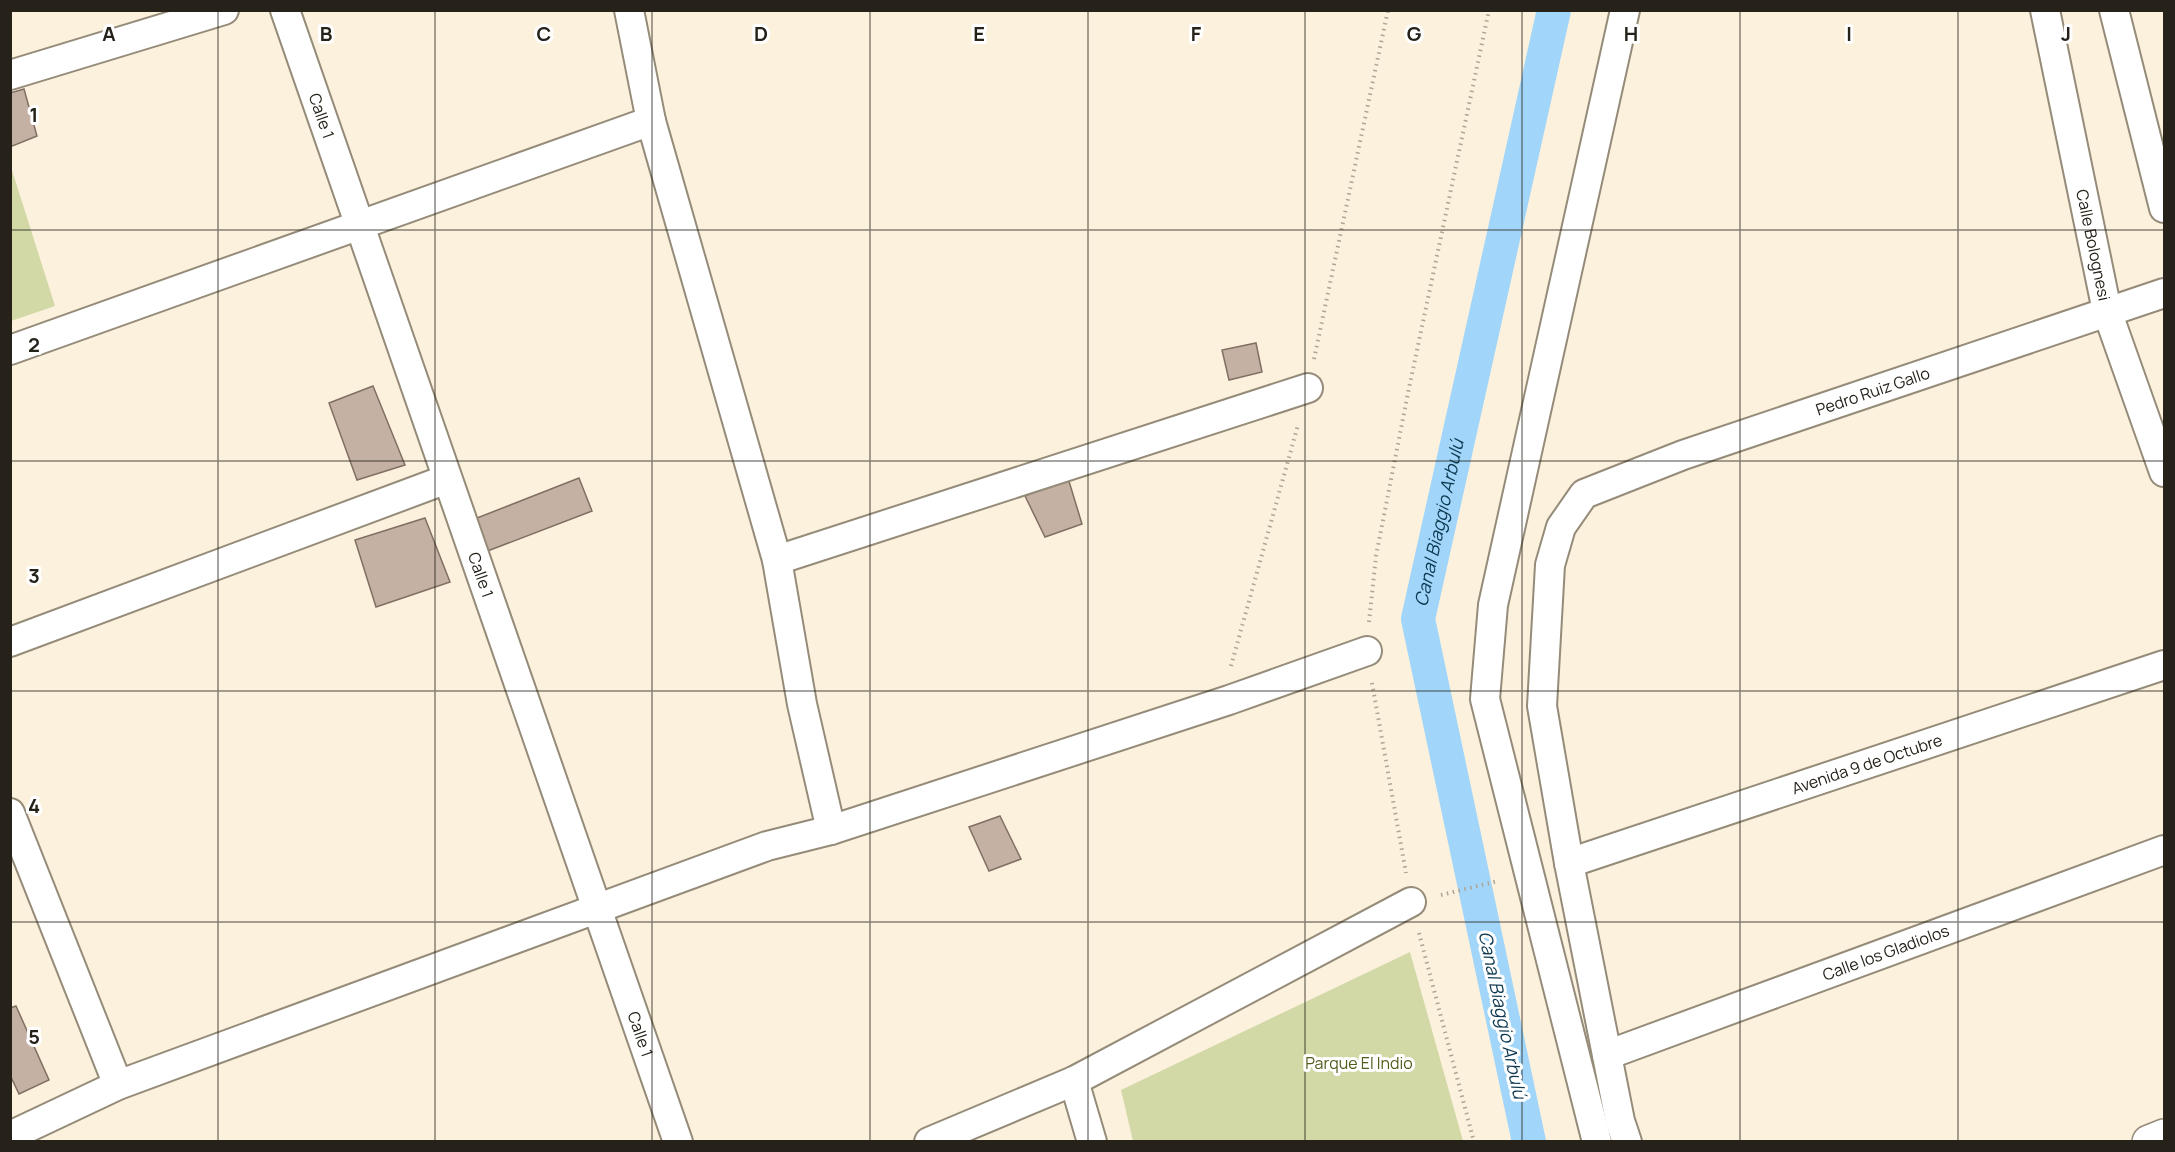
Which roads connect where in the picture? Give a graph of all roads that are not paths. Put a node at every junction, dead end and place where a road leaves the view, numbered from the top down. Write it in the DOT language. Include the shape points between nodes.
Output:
graph roads {
  1 [pos="224,10"];
  2 [pos="285,10"];
  3 [pos="629,10"];
  4 [pos="1625,10"];
  5 [pos="2045,10"];
  6 [pos="2114,10"];
  7 [pos="10,75"];
  8 [pos="651,121"];
  9 [pos="2164,208"];
  10 [pos="359,227"];
  11 [pos="2164,293"];
  12 [pos="2108,311"];
  13 [pos="10,350"];
  14 [pos="1308,388"];
  15 [pos="2164,472"];
  16 [pos="447,479"];
  17 [pos="777,560"];
  18 [pos="10,642"];
  19 [pos="1367,651"];
  20 [pos="2164,665"];
  21 [pos="10,813"];
  22 [pos="831,830"];
  23 [pos="2164,850"];
  24 [pos="1569,863"];
  25 [pos="1422,899"];
  26 [pos="596,909"];
  27 [pos="1607,1055"];
  28 [pos="1074,1081"];
  29 [pos="118,1085"];
  30 [pos="10,1136"];
  31 [pos="2164,1136"];
  32 [pos="678,1142"];
  33 [pos="929,1142"];
  34 [pos="1092,1142"];
  35 [pos="1597,1142"];
  36 [pos="1628,1142"];
  37 [pos="2149,1142"];
  1 -- 7 [label="street"];
  2 -- 10 [label="street, Calle 1"];
  3 -- 8 [label="street"];
  4 -- 35 [label="street" via="1493,605 1485,699"];
  5 -- 12 [label="street, Calle Bolognesi"];
  6 -- 9 [label="street"];
  8 -- 10 [label="street"];
  8 -- 17 [label="street"];
  10 -- 13 [label="street"];
  10 -- 16 [label="street, Calle 1"];
  11 -- 12 [label="street, Pedro Ruiz Gallo"];
  12 -- 15 [label="street, Calle Bolognesi"];
  12 -- 24 [label="street, Pedro Ruiz Gallo" via="1694,451 1584,494 1561,527 1550,565 1542,706"];
  14 -- 17 [label="street"];
  16 -- 18 [label="street"];
  16 -- 26 [label="street, Calle 1"];
  17 -- 22 [label="street" via="802,704"];
  19 -- 22 [label="street"];
  20 -- 24 [label="street, Avenida 9 de Octubre"];
  21 -- 29 [label="street"];
  22 -- 26 [label="street" via="766,846"];
  23 -- 27 [label="street, Calle los Gladiolos"];
  24 -- 27 [label="street"];
  25 -- 28 [label="street"];
  26 -- 29 [label="street"];
  26 -- 32 [label="street, Calle 1"];
  27 -- 36 [label="street"];
  28 -- 33 [label="street"];
  28 -- 34 [label="street"];
  29 -- 30 [label="street"];
  31 -- 37 [label="street"];
}
